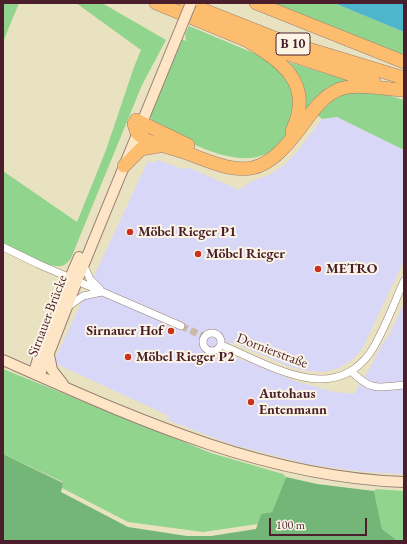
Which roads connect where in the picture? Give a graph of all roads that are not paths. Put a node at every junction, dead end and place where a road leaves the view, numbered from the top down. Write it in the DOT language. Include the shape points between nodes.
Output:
graph roads {
  1 [pos="156,3"];
  2 [pos="186,3"];
  3 [pos="191,3"];
  4 [pos="256,3"];
  5 [pos="246,40"];
  6 [pos="404,62"];
  7 [pos="404,78"];
  8 [pos="404,91"];
  9 [pos="137,125"];
  10 [pos="163,145"];
  11 [pos="124,166"];
  12 [pos="3,247"];
  13 [pos="84,264"];
  14 [pos="73,279"];
  15 [pos="404,281"];
  16 [pos="103,292"];
  17 [pos="66,309"];
  18 [pos="181,326"];
  19 [pos="221,345"];
  20 [pos="44,353"];
  21 [pos="3,360"];
  22 [pos="14,365"];
  23 [pos="351,371"];
  24 [pos="36,374"];
  25 [pos="404,385"];
  26 [pos="66,387"];
  27 [pos="404,482"];
  1 -- 5 [label="highway, B 10"];
  2 -- 7 [label="highway, B 10" via="282,41"];
  3 -- 9 [label="main road, Sirnauer Brücke, bridge" via="177,37 155,75"];
  4 -- 6 [label="highway"];
  5 -- 8 [label="highway, B 10"];
  5 -- 9 [label="highway" via="285,67 298,93 299,108 296,122 285,142 274,152 248,162 227,161"];
  8 -- 10 [label="highway" via="359,86 334,92 315,107 283,149 267,162 255,167 223,167"];
  9 -- 10 [label="highway" via="146,140"];
  9 -- 11 [label="main road, Sirnauer Brücke"];
  9 -- 14 [label="main road, Sirnauer Brücke"];
  10 -- 11 [label="highway" via="141,149"];
  11 -- 13 [label="main road, Sirnauer Brücke"];
  12 -- 14 [label="street"];
  13 -- 14 [label="main road, Sirnauer Brücke"];
  13 -- 16 [label="street" via="90,279"];
  14 -- 16 [label="street"];
  14 -- 17 [label="main road, Sirnauer Brücke"];
  14 -- 20 [label="main road, Sirnauer Brücke" via="52,326"];
  15 -- 23 [label="street, Dornierstraße" via="372,349"];
  16 -- 17 [label="street" via="83,296"];
  16 -- 18 [label="street"];
  17 -- 20 [label="main road, Sirnauer Brücke"];
  19 -- 23 [label="street, Dornierstraße" via="306,379 334,378"];
  20 -- 22 [label="main road" via="28,363"];
  20 -- 24 [label="main road, Sirnauer Brücke" via="35,369"];
  20 -- 26 [label="main road" via="52,370"];
  21 -- 22 [label="main road"];
  22 -- 24 [label="main road"];
  23 -- 25 [label="street" via="368,386 382,388"];
  24 -- 26 [label="main road"];
  26 -- 27 [label="main road" via="190,438 262,462 339,477"];
}
